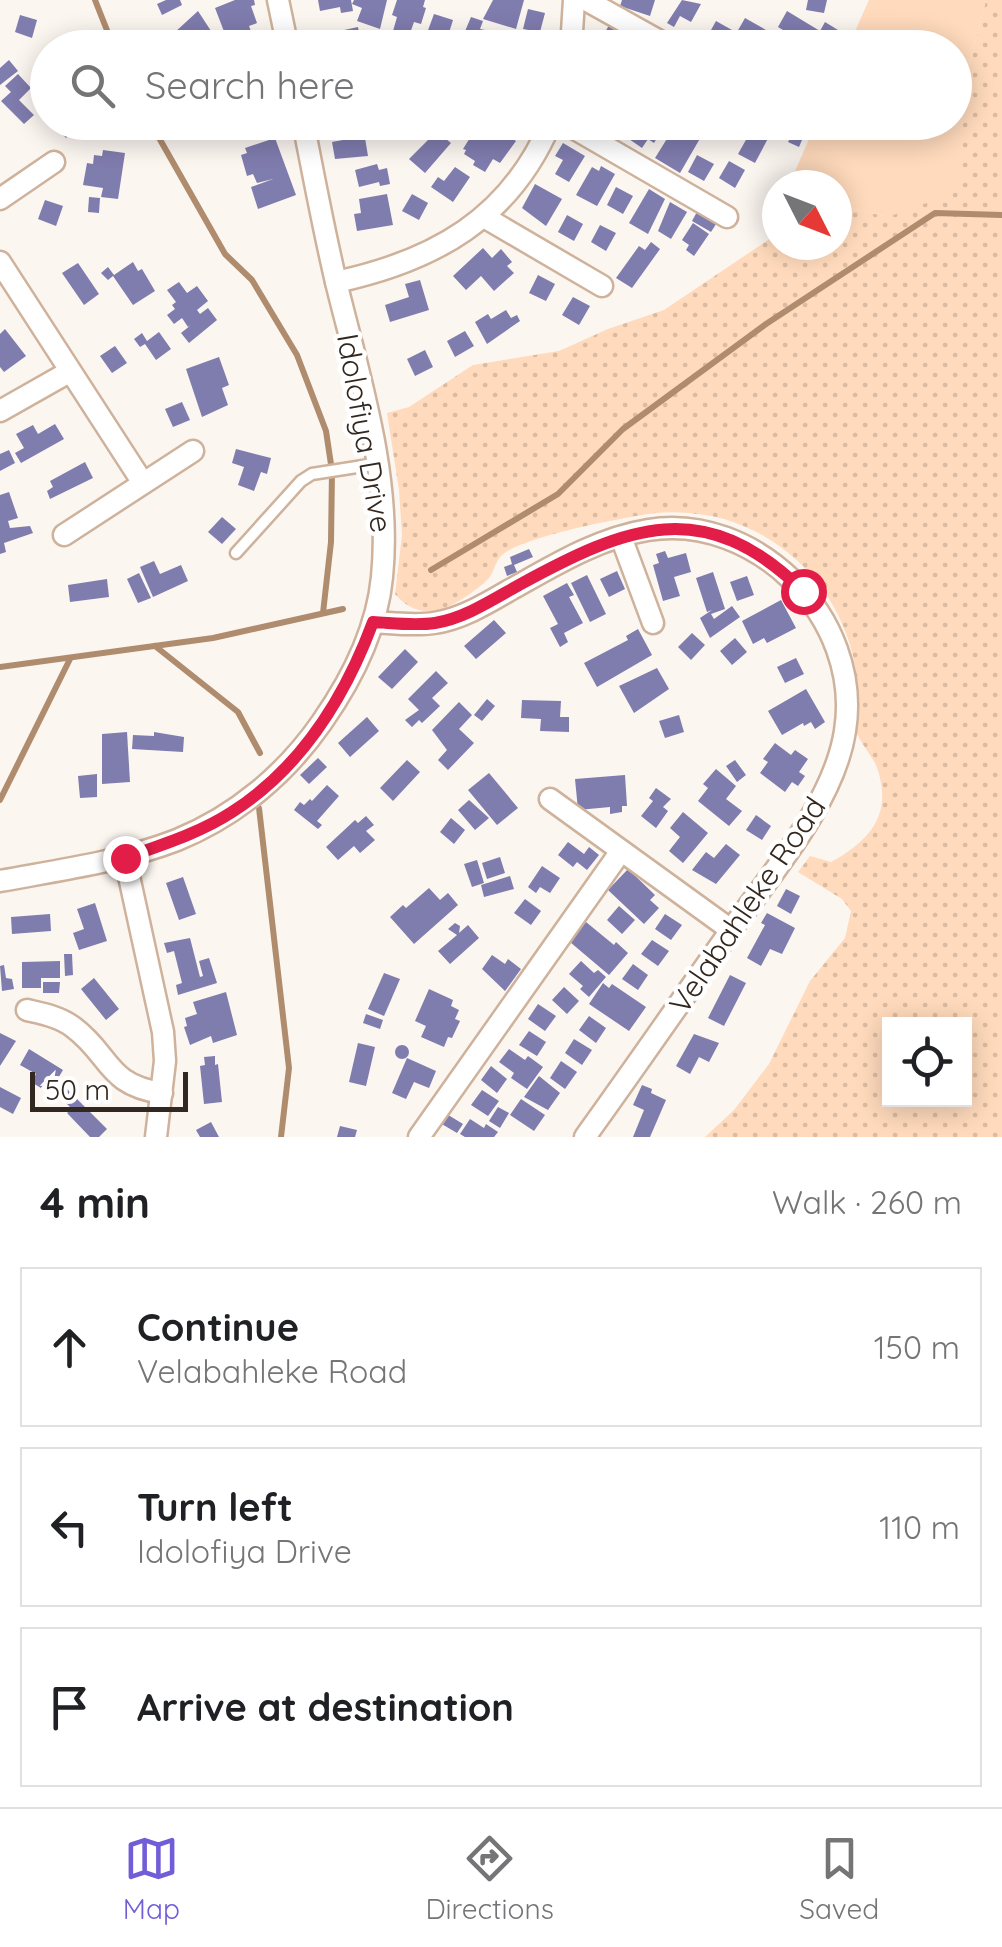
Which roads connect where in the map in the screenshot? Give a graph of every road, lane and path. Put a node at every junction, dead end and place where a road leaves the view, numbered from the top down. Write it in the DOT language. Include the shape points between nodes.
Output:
graph roads {
  1 [pos="278,0"];
  2 [pos="574,0"];
  3 [pos="586,0"];
  4 [pos="284,30"];
  5 [pos="572,30"];
  6 [pos="640,30"];
  7 [pos="307,140"];
  8 [pos="540,140"];
  9 [pos="594,140"];
  10 [pos="54,162"];
  11 [pos="0,200"];
  12 [pos="727,216"];
  13 [pos="484,217"];
  14 [pos="0,262"];
  15 [pos="336,282"];
  16 [pos="602,286"];
  17 [pos="69,372"];
  18 [pos="0,411"];
  19 [pos="194,451"];
  20 [pos="376,464"];
  21 [pos="143,483"];
  22 [pos="64,535"];
  23 [pos="620,537"];
  24 [pos="236,553"];
  25 [pos="373,622"];
  26 [pos="653,623"];
  27 [pos="550,798"];
  28 [pos="621,851"];
  29 [pos="125,858"];
  30 [pos="0,881"];
  31 [pos="731,930"];
  32 [pos="28,1010"];
  33 [pos="162,1093"];
  34 [pos="156,1137"];
  35 [pos="419,1137"];
  36 [pos="585,1137"];
  1 -- 4 [label="street"];
  2 -- 5 [label="street"];
  3 -- 6 [label="street"];
  7 -- 15 [label="street, Idolofiya Drive"];
  8 -- 13 [label="street" via="516,182"];
  9 -- 12 [label="street"];
  10 -- 11 [label="street"];
  13 -- 15 [label="street" via="423,256"];
  13 -- 16 [label="street"];
  14 -- 17 [label="street"];
  15 -- 20 [label="street, Idolofiya Drive"];
  17 -- 18 [label="street"];
  17 -- 21 [label="street"];
  19 -- 21 [label="street"];
  20 -- 24 [label="lane" via="312,474"];
  20 -- 25 [label="street, Idolofiya Drive" via="385,530"];
  21 -- 22 [label="street"];
  23 -- 25 [label="street, Velabahleke Road" via="462,615 436,623"];
  23 -- 26 [label="street"];
  23 -- 31 [label="street, Velabahleke Road" via="681,529 713,532 746,547 803,591 828,627 843,668 845,732 826,789"];
  25 -- 29 [label="street, Idolofiya Drive" via="336,702 273,780 232,812"];
  27 -- 28 [label="street"];
  28 -- 31 [label="street"];
  28 -- 35 [label="street"];
  29 -- 30 [label="street, Idolofiya Drive"];
  29 -- 33 [label="street" via="162,1032"];
  31 -- 36 [label="street, Velabahleke Road"];
  32 -- 33 [label="street" via="72,1026 122,1080"];
  33 -- 34 [label="street"];
}
